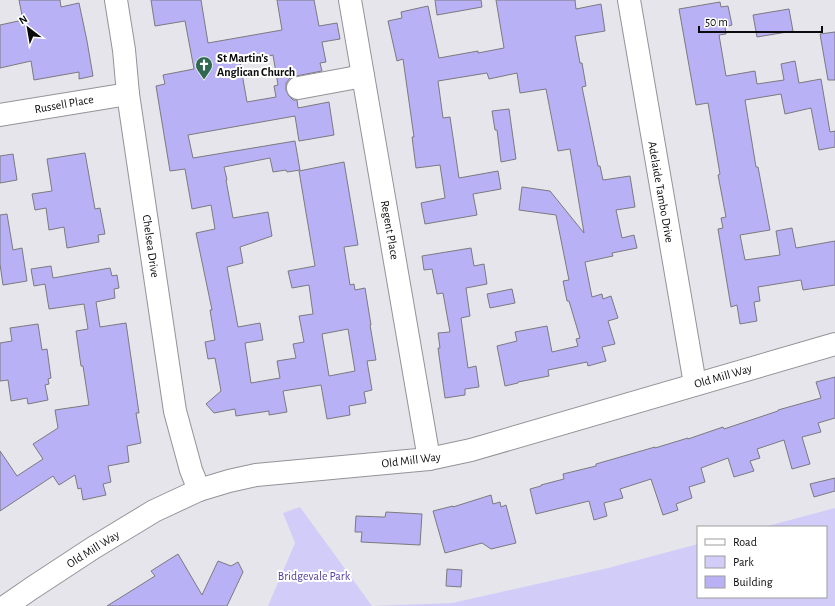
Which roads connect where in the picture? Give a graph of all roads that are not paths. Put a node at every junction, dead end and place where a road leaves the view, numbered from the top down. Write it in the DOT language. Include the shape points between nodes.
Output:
graph roads {
  1 [pos="116,0"];
  2 [pos="350,0"];
  3 [pos="629,0"];
  4 [pos="363,76"];
  5 [pos="298,88"];
  6 [pos="128,94"];
  7 [pos="0,115"];
  8 [pos="835,344"];
  9 [pos="695,384"];
  10 [pos="429,459"];
  11 [pos="199,490"];
  12 [pos="6,606"];
  1 -- 6 [label="street, Chelsea Drive"];
  2 -- 4 [label="street, Regent Place"];
  3 -- 9 [label="street, Adelaide Tambo Drive"];
  4 -- 5 [label="street"];
  4 -- 10 [label="street, Regent Place"];
  6 -- 7 [label="street, Russell Place"];
  6 -- 11 [label="street, Chelsea Drive" via="175,411"];
  8 -- 9 [label="street, Old Mill Way"];
  9 -- 10 [label="street, Old Mill Way" via="471,450"];
  10 -- 11 [label="street, Old Mill Way" via="256,475"];
  11 -- 12 [label="street, Old Mill Way" via="140,519"];
}
